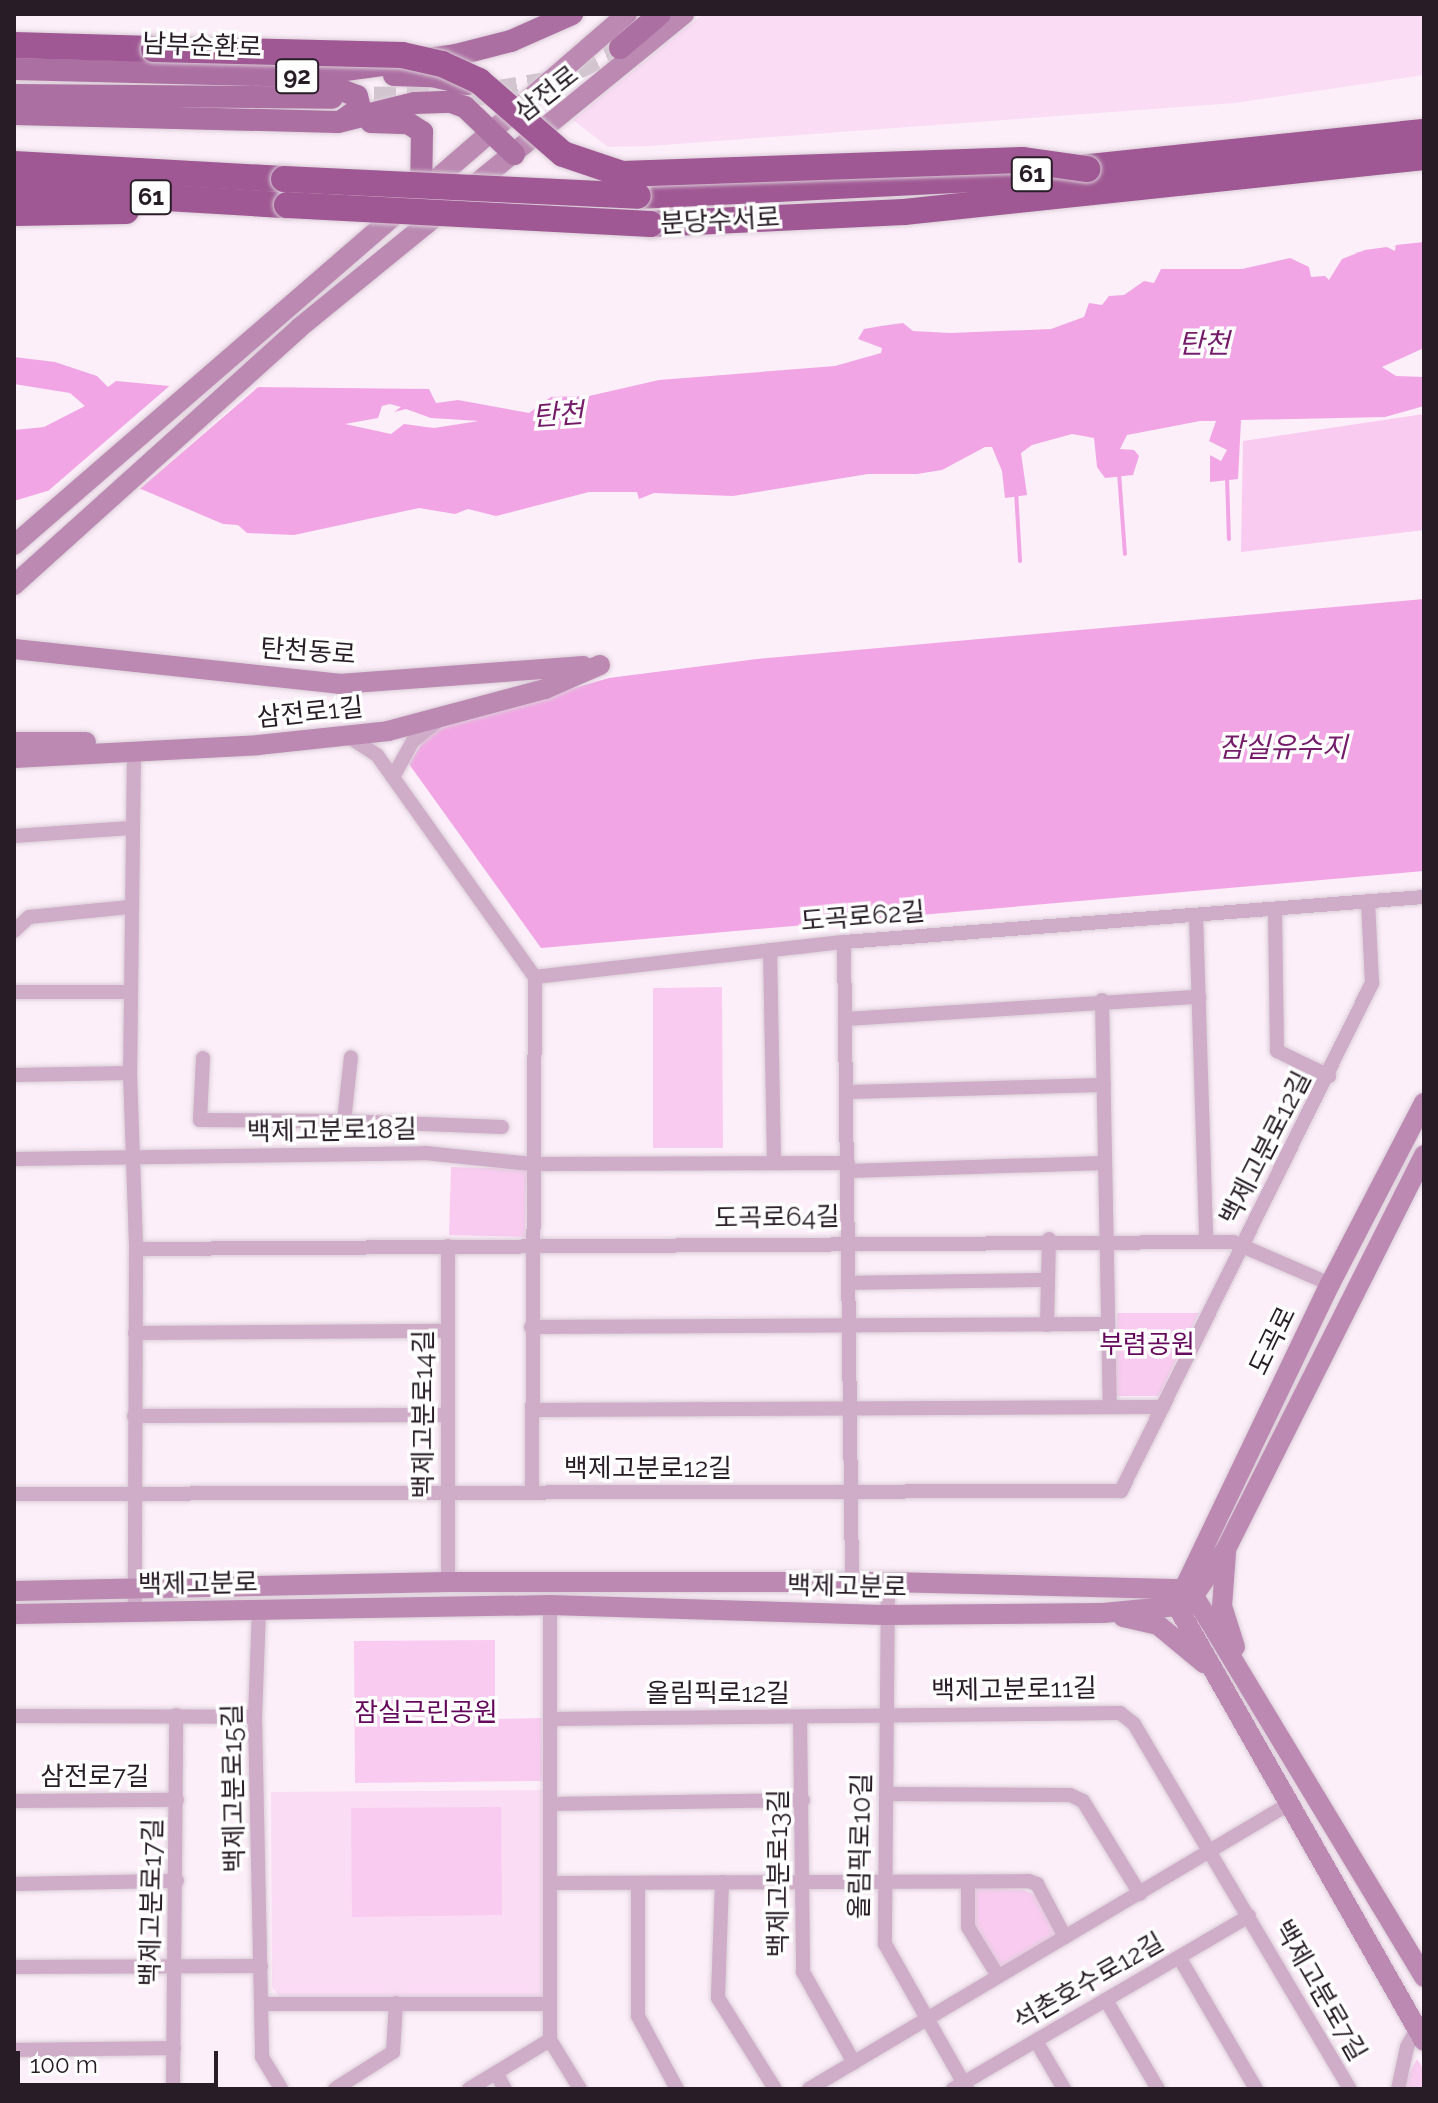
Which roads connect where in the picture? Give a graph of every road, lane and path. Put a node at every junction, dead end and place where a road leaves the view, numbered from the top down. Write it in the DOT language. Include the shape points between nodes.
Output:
graph roads {
  1 [pos="572,14"];
  2 [pos="627,14"];
  3 [pos="660,14"];
  4 [pos="684,14"];
  5 [pos="14,45"];
  6 [pos="620,48"];
  7 [pos="14,69"];
  8 [pos="301,76"];
  9 [pos="14,95"];
  10 [pos="332,98"];
  11 [pos="14,114"];
  12 [pos="510,117"];
  13 [pos="338,122"];
  14 [pos="493,132"];
  15 [pos="1424,132"];
  16 [pos="532,139"];
  17 [pos="514,154"];
  18 [pos="1424,157"];
  19 [pos="14,164"];
  20 [pos="1087,169"];
  21 [pos="14,189"];
  22 [pos="419,196"];
  23 [pos="287,205"];
  24 [pos="14,213"];
  25 [pos="14,545"];
  26 [pos="14,586"];
  27 [pos="14,649"];
  28 [pos="600,665"];
  29 [pos="442,718"];
  30 [pos="349,737"];
  31 [pos="14,742"];
  32 [pos="226,747"];
  33 [pos="134,752"];
  34 [pos="14,758"];
  35 [pos="393,777"];
  36 [pos="131,828"];
  37 [pos="14,836"];
  38 [pos="1424,897"];
  39 [pos="1368,902"];
  40 [pos="130,907"];
  41 [pos="1275,909"];
  42 [pos="1196,915"];
  43 [pos="14,931"];
  44 [pos="844,942"];
  45 [pos="770,950"];
  46 [pos="535,977"];
  47 [pos="14,992"];
  48 [pos="130,992"];
  49 [pos="1199,997"];
  50 [pos="1102,1000"];
  51 [pos="845,1019"];
  52 [pos="351,1057"];
  53 [pos="203,1058"];
  54 [pos="130,1073"];
  55 [pos="14,1075"];
  56 [pos="1329,1076"];
  57 [pos="1104,1085"];
  58 [pos="847,1092"];
  59 [pos="1424,1103"];
  60 [pos="344,1121"];
  61 [pos="502,1127"];
  62 [pos="1424,1155"];
  63 [pos="134,1158"];
  64 [pos="14,1159"];
  65 [pos="774,1162"];
  66 [pos="1105,1163"];
  67 [pos="531,1164"];
  68 [pos="848,1167"];
  69 [pos="1049,1239"];
  70 [pos="849,1241"];
  71 [pos="1206,1242"];
  72 [pos="1106,1244"];
  73 [pos="531,1245"];
  74 [pos="1244,1245"];
  75 [pos="448,1246"];
  76 [pos="136,1249"];
  77 [pos="1048,1280"];
  78 [pos="848,1283"];
  79 [pos="1330,1284"];
  80 [pos="1107,1324"];
  81 [pos="1047,1325"];
  82 [pos="531,1327"];
  83 [pos="848,1327"];
  84 [pos="448,1331"];
  85 [pos="135,1333"];
  86 [pos="1110,1407"];
  87 [pos="1163,1407"];
  88 [pos="532,1410"];
  89 [pos="848,1410"];
  90 [pos="448,1415"];
  91 [pos="134,1416"];
  92 [pos="532,1493"];
  93 [pos="14,1494"];
  94 [pos="133,1494"];
  95 [pos="448,1494"];
  96 [pos="848,1494"];
  97 [pos="1226,1549"];
  98 [pos="448,1582"];
  99 [pos="852,1582"];
  100 [pos="888,1582"];
  101 [pos="135,1589"];
  102 [pos="14,1591"];
  103 [pos="1184,1601"];
  104 [pos="550,1605"];
  105 [pos="259,1609"];
  106 [pos="135,1611"];
  107 [pos="1103,1613"];
  108 [pos="14,1614"];
  109 [pos="884,1615"];
  110 [pos="1208,1667"];
  111 [pos="1248,1685"];
  112 [pos="176,1715"];
  113 [pos="886,1715"];
  114 [pos="14,1716"];
  115 [pos="255,1717"];
  116 [pos="800,1717"];
  117 [pos="550,1719"];
  118 [pos="886,1794"];
  119 [pos="177,1800"];
  120 [pos="803,1800"];
  121 [pos="14,1801"];
  122 [pos="550,1804"];
  123 [pos="1287,1805"];
  124 [pos="1210,1852"];
  125 [pos="177,1881"];
  126 [pos="722,1882"];
  127 [pos="804,1882"];
  128 [pos="885,1882"];
  129 [pos="968,1882"];
  130 [pos="550,1883"];
  131 [pos="638,1883"];
  132 [pos="14,1884"];
  133 [pos="1140,1894"];
  134 [pos="1249,1916"];
  135 [pos="1065,1937"];
  136 [pos="1179,1957"];
  137 [pos="175,1966"];
  138 [pos="261,1966"];
  139 [pos="14,1967"];
  140 [pos="998,1976"];
  141 [pos="1424,1977"];
  142 [pos="1106,2000"];
  143 [pos="396,2003"];
  144 [pos="261,2004"];
  145 [pos="550,2004"];
  146 [pos="925,2020"];
  147 [pos="1421,2030"];
  148 [pos="550,2040"];
  149 [pos="1036,2041"];
  150 [pos="174,2048"];
  151 [pos="14,2050"];
  152 [pos="854,2063"];
  153 [pos="496,2073"];
  154 [pos="961,2087"];
  155 [pos="173,2089"];
  156 [pos="281,2089"];
  157 [pos="335,2089"];
  158 [pos="469,2089"];
  159 [pos="505,2089"];
  160 [pos="580,2089"];
  161 [pos="677,2089"];
  162 [pos="775,2089"];
  163 [pos="809,2089"];
  164 [pos="1064,2089"];
  165 [pos="1158,2089"];
  166 [pos="1256,2089"];
  167 [pos="1350,2089"];
  168 [pos="1398,2089"];
  1 -- 8 [label="main road, 남부순환로 / 92" via="511,41 456,55"];
  2 -- 12 [label="main road, 삼전로"];
  3 -- 6 [label="main road"];
  4 -- 16 [label="main road, 삼전로"];
  5 -- 20 [label="highway, bridge" via="402,55 442,64 479,81 563,154 622,174 1022,160"];
  7 -- 8 [label="main road, 남부순환로 / 92"];
  8 -- 12 [label="main road" via="440,77 474,88"];
  8 -- 13 [label="main road" via="357,96 357,113"];
  9 -- 10 [label="main road, 남부순환로 / 92"];
  11 -- 13 [label="main road"];
  12 -- 14 [label="main road, 삼전로"];
  12 -- 16 [label="main road"];
  13 -- 14 [label="main road" via="415,103 451,102 465,107"];
  13 -- 22 [label="main road" via="417,126 425,149"];
  14 -- 17 [label="main road"];
  14 -- 22 [label="main road, 삼전로"];
  15 -- 20 [label="highway, 분당수서로 / 61"];
  16 -- 17 [label="main road, 삼전로"];
  17 -- 26 [label="main road, 삼전로" via="299,328"];
  18 -- 23 [label="highway, 분당수서로 / 61, bridge" via="1053,199 721,222 511,220"];
  19 -- 20 [label="highway, 분당수서로 / 61, bridge" via="450,191 638,196 815,191"];
  21 -- 23 [label="highway, 분당수서로 / 61"];
  22 -- 25 [label="main road, 삼전로"];
  23 -- 24 [label="highway"];
  27 -- 28 [label="main road, 탄천동로" via="339,684"];
  28 -- 29 [label="main road, 삼전로1길" via="545,689"];
  29 -- 30 [label="main road, 삼전로1길"];
  29 -- 35 [label="street" via="413,741"];
  30 -- 32 [label="main road, 삼전로1길"];
  30 -- 35 [label="street" via="377,755"];
  31 -- 32 [label="main road" via="173,741"];
  32 -- 33 [label="main road, 삼전로1길"];
  33 -- 34 [label="main road, 삼전로1길"];
  33 -- 36 [label="street"];
  35 -- 46 [label="street"];
  36 -- 37 [label="street"];
  36 -- 40 [label="street"];
  38 -- 39 [label="street, 도곡로62길"];
  39 -- 41 [label="street, 도곡로62길"];
  39 -- 56 [label="street, 백제고분로12길" via="1372,983"];
  40 -- 43 [label="street" via="29,917"];
  40 -- 48 [label="street"];
  41 -- 42 [label="street, 도곡로62길"];
  41 -- 56 [label="street" via="1277,1051"];
  42 -- 44 [label="street, 도곡로62길"];
  42 -- 49 [label="street"];
  44 -- 45 [label="street, 도곡로62길"];
  44 -- 51 [label="street"];
  45 -- 46 [label="street, 도곡로62길"];
  45 -- 65 [label="street"];
  46 -- 67 [label="street"];
  47 -- 48 [label="street"];
  48 -- 54 [label="street"];
  49 -- 50 [label="street"];
  49 -- 71 [label="street"];
  50 -- 51 [label="street"];
  50 -- 57 [label="street"];
  51 -- 58 [label="street"];
  52 -- 60 [label="street"];
  53 -- 60 [label="street" via="200,1120"];
  54 -- 55 [label="street"];
  54 -- 63 [label="street"];
  56 -- 74 [label="street, 백제고분로12길"];
  57 -- 58 [label="street"];
  57 -- 66 [label="street"];
  58 -- 68 [label="street"];
  59 -- 79 [label="main road, 도곡로"];
  60 -- 61 [label="street"];
  62 -- 97 [label="main road, 도곡로"];
  63 -- 64 [label="street, 백제고분로18길"];
  63 -- 67 [label="street, 백제고분로18길" via="425,1153"];
  63 -- 76 [label="street"];
  65 -- 67 [label="street"];
  65 -- 68 [label="street"];
  66 -- 68 [label="street"];
  66 -- 72 [label="street"];
  67 -- 73 [label="street"];
  68 -- 70 [label="street"];
  69 -- 70 [label="street, 도곡로64길"];
  69 -- 72 [label="street, 도곡로64길"];
  69 -- 77 [label="street"];
  70 -- 73 [label="street, 도곡로64길"];
  70 -- 78 [label="street"];
  71 -- 72 [label="street, 도곡로64길"];
  71 -- 74 [label="street, 도곡로64길"];
  72 -- 80 [label="street"];
  73 -- 75 [label="street, 도곡로64길"];
  73 -- 82 [label="street"];
  74 -- 79 [label="street, 도곡로64길"];
  74 -- 87 [label="street, 백제고분로12길"];
  75 -- 76 [label="street"];
  75 -- 84 [label="street, 백제고분로14길"];
  76 -- 85 [label="street"];
  77 -- 78 [label="street"];
  77 -- 81 [label="street"];
  78 -- 83 [label="street"];
  79 -- 103 [label="main road, 도곡로"];
  80 -- 81 [label="street"];
  80 -- 86 [label="street"];
  81 -- 83 [label="street"];
  82 -- 83 [label="street"];
  82 -- 88 [label="street"];
  83 -- 89 [label="street"];
  84 -- 85 [label="street"];
  84 -- 90 [label="street, 백제고분로14길"];
  85 -- 91 [label="street"];
  86 -- 87 [label="street"];
  86 -- 89 [label="street"];
  87 -- 96 [label="street, 백제고분로12길" via="1121,1491"];
  88 -- 89 [label="street"];
  88 -- 92 [label="street"];
  89 -- 96 [label="street"];
  90 -- 91 [label="street"];
  90 -- 95 [label="street, 백제고분로14길"];
  91 -- 94 [label="street"];
  92 -- 95 [label="street, 백제고분로12길"];
  92 -- 96 [label="street, 백제고분로12길"];
  93 -- 94 [label="street"];
  94 -- 95 [label="street"];
  94 -- 101 [label="street"];
  95 -- 98 [label="street, 백제고분로14길"];
  96 -- 99 [label="street"];
  97 -- 103 [label="main road, 도곡로"];
  97 -- 111 [label="main road" via="1222,1606"];
  98 -- 99 [label="main road, 백제고분로"];
  98 -- 101 [label="main road, 백제고분로"];
  99 -- 100 [label="main road, 백제고분로"];
  100 -- 103 [label="main road, 백제고분로"];
  100 -- 109 [label="street, 올림픽로10길"];
  101 -- 102 [label="main road, 백제고분로"];
  101 -- 106 [label="street"];
  103 -- 107 [label="main road, 백제고분로"];
  103 -- 110 [label="main road"];
  103 -- 111 [label="main road"];
  104 -- 105 [label="main road, 백제고분로"];
  104 -- 109 [label="main road, 백제고분로"];
  104 -- 117 [label="street"];
  105 -- 106 [label="main road, 백제고분로"];
  105 -- 115 [label="street, 백제고분로15길"];
  106 -- 108 [label="main road, 백제고분로"];
  107 -- 109 [label="main road, 백제고분로"];
  107 -- 110 [label="main road" via="1158,1625"];
  109 -- 113 [label="street, 올림픽로10길"];
  110 -- 123 [label="main road"];
  111 -- 141 [label="main road"];
  112 -- 114 [label="street"];
  112 -- 115 [label="street"];
  112 -- 119 [label="street, 백제고분로17길"];
  113 -- 116 [label="street, 올림픽로12길"];
  113 -- 118 [label="street, 올림픽로10길"];
  113 -- 124 [label="street, 백제고분로11길" via="1120,1713 1134,1724"];
  115 -- 138 [label="street, 백제고분로15길"];
  116 -- 117 [label="street, 올림픽로12길"];
  116 -- 120 [label="street, 백제고분로13길"];
  117 -- 122 [label="street"];
  118 -- 128 [label="street, 올림픽로10길"];
  118 -- 133 [label="street" via="1070,1795 1083,1801"];
  119 -- 121 [label="street, 삼전로7길"];
  119 -- 125 [label="street, 백제고분로17길"];
  120 -- 122 [label="street"];
  120 -- 127 [label="street, 백제고분로13길"];
  122 -- 130 [label="street"];
  123 -- 124 [label="street"];
  123 -- 147 [label="main road"];
  124 -- 133 [label="street"];
  124 -- 134 [label="street, 백제고분로11길"];
  125 -- 132 [label="street"];
  125 -- 137 [label="street, 백제고분로17길"];
  126 -- 127 [label="street"];
  126 -- 131 [label="street"];
  126 -- 162 [label="street" via="718,1998"];
  127 -- 128 [label="street"];
  127 -- 152 [label="street, 백제고분로13길" via="803,1972"];
  128 -- 129 [label="street"];
  128 -- 146 [label="street, 올림픽로10길" via="885,1944"];
  129 -- 135 [label="street" via="1037,1884"];
  129 -- 140 [label="street" via="968,1927"];
  130 -- 131 [label="street"];
  130 -- 145 [label="street"];
  131 -- 161 [label="street" via="638,2016"];
  133 -- 135 [label="street"];
  134 -- 136 [label="street, 석촌호수로12길"];
  134 -- 167 [label="street, 백제고분로7길"];
  135 -- 140 [label="street"];
  136 -- 142 [label="street, 석촌호수로12길"];
  136 -- 166 [label="street"];
  137 -- 138 [label="street"];
  137 -- 139 [label="street"];
  137 -- 150 [label="street, 백제고분로17길"];
  138 -- 144 [label="street, 백제고분로15길"];
  140 -- 146 [label="street"];
  142 -- 149 [label="street, 석촌호수로12길"];
  142 -- 165 [label="street"];
  143 -- 144 [label="street"];
  143 -- 145 [label="street"];
  143 -- 157 [label="street" via="393,2052"];
  144 -- 156 [label="street, 백제고분로15길" via="262,2057"];
  145 -- 148 [label="street"];
  146 -- 152 [label="street"];
  146 -- 154 [label="street, 올림픽로10길"];
  147 -- 168 [label="street"];
  148 -- 153 [label="street"];
  148 -- 160 [label="street"];
  149 -- 154 [label="street, 석촌호수로12길"];
  149 -- 164 [label="street"];
  150 -- 151 [label="street"];
  150 -- 155 [label="street, 백제고분로17길"];
  152 -- 163 [label="street"];
  153 -- 158 [label="street"];
  153 -- 159 [label="street"];
}
